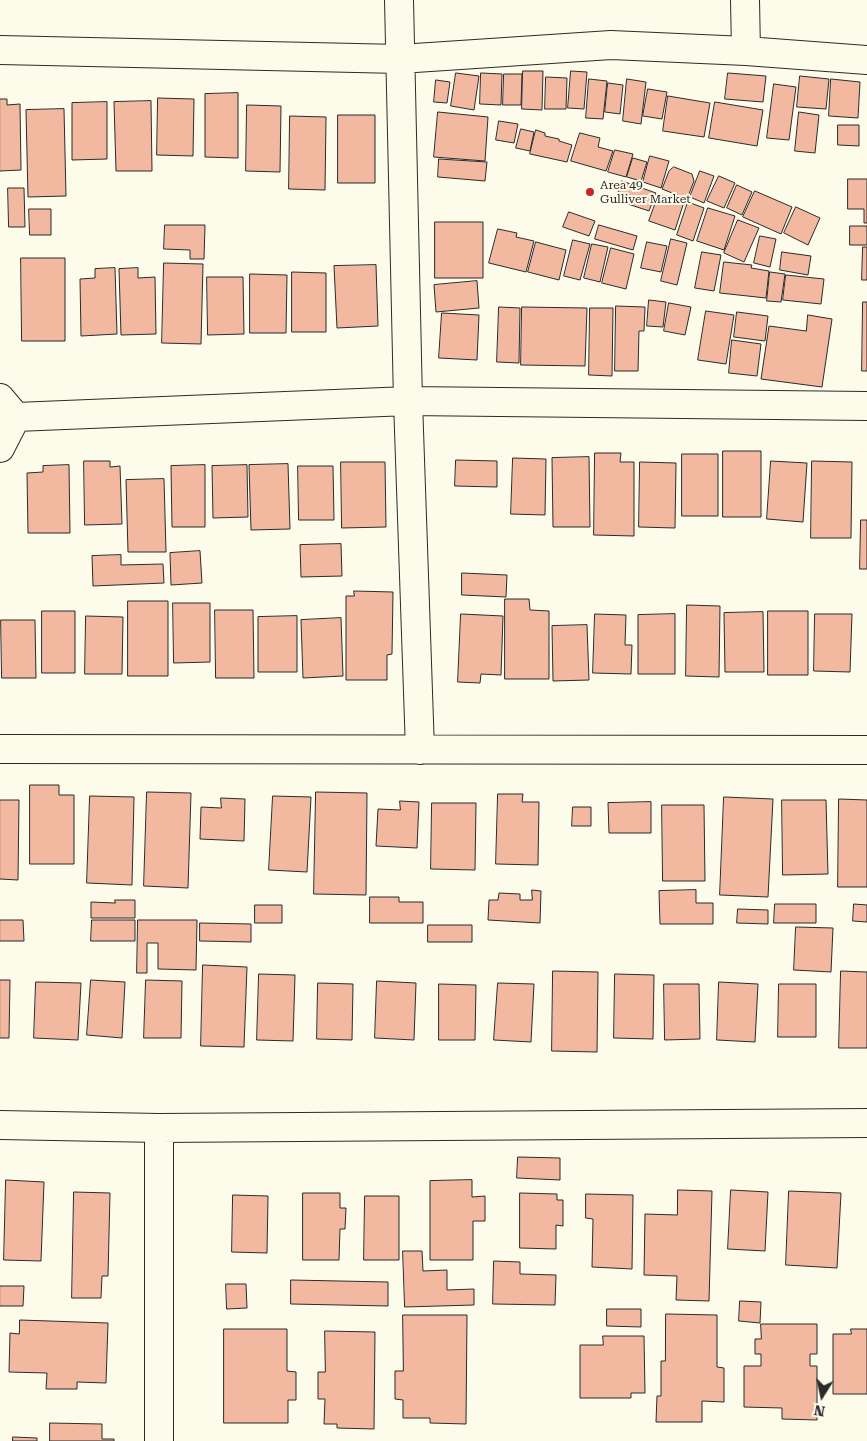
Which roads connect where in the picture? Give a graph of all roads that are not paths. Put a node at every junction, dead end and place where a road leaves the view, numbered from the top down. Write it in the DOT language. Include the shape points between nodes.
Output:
graph roads {
  1 [pos="398,0"];
  2 [pos="745,0"];
  3 [pos="0,50"];
  4 [pos="746,50"];
  5 [pos="400,59"];
  6 [pos="867,60"];
  7 [pos="408,401"];
  8 [pos="867,406"];
  9 [pos="8,408"];
  10 [pos="0,448"];
  11 [pos="0,749"];
  12 [pos="420,750"];
  13 [pos="867,750"];
  14 [pos="867,1123"];
  15 [pos="0,1125"];
  16 [pos="159,1128"];
  17 [pos="159,1441"];
  1 -- 5 [label="street"];
  2 -- 4 [label="street"];
  3 -- 5 [label="street"];
  4 -- 5 [label="street" via="611,45"];
  4 -- 6 [label="street"];
  5 -- 7 [label="street"];
  7 -- 8 [label="street"];
  7 -- 9 [label="street"];
  7 -- 12 [label="street"];
  9 -- 10 [label="street"];
  11 -- 12 [label="street"];
  12 -- 13 [label="street"];
  14 -- 16 [label="street"];
  15 -- 16 [label="street"];
  16 -- 17 [label="street"];
}
